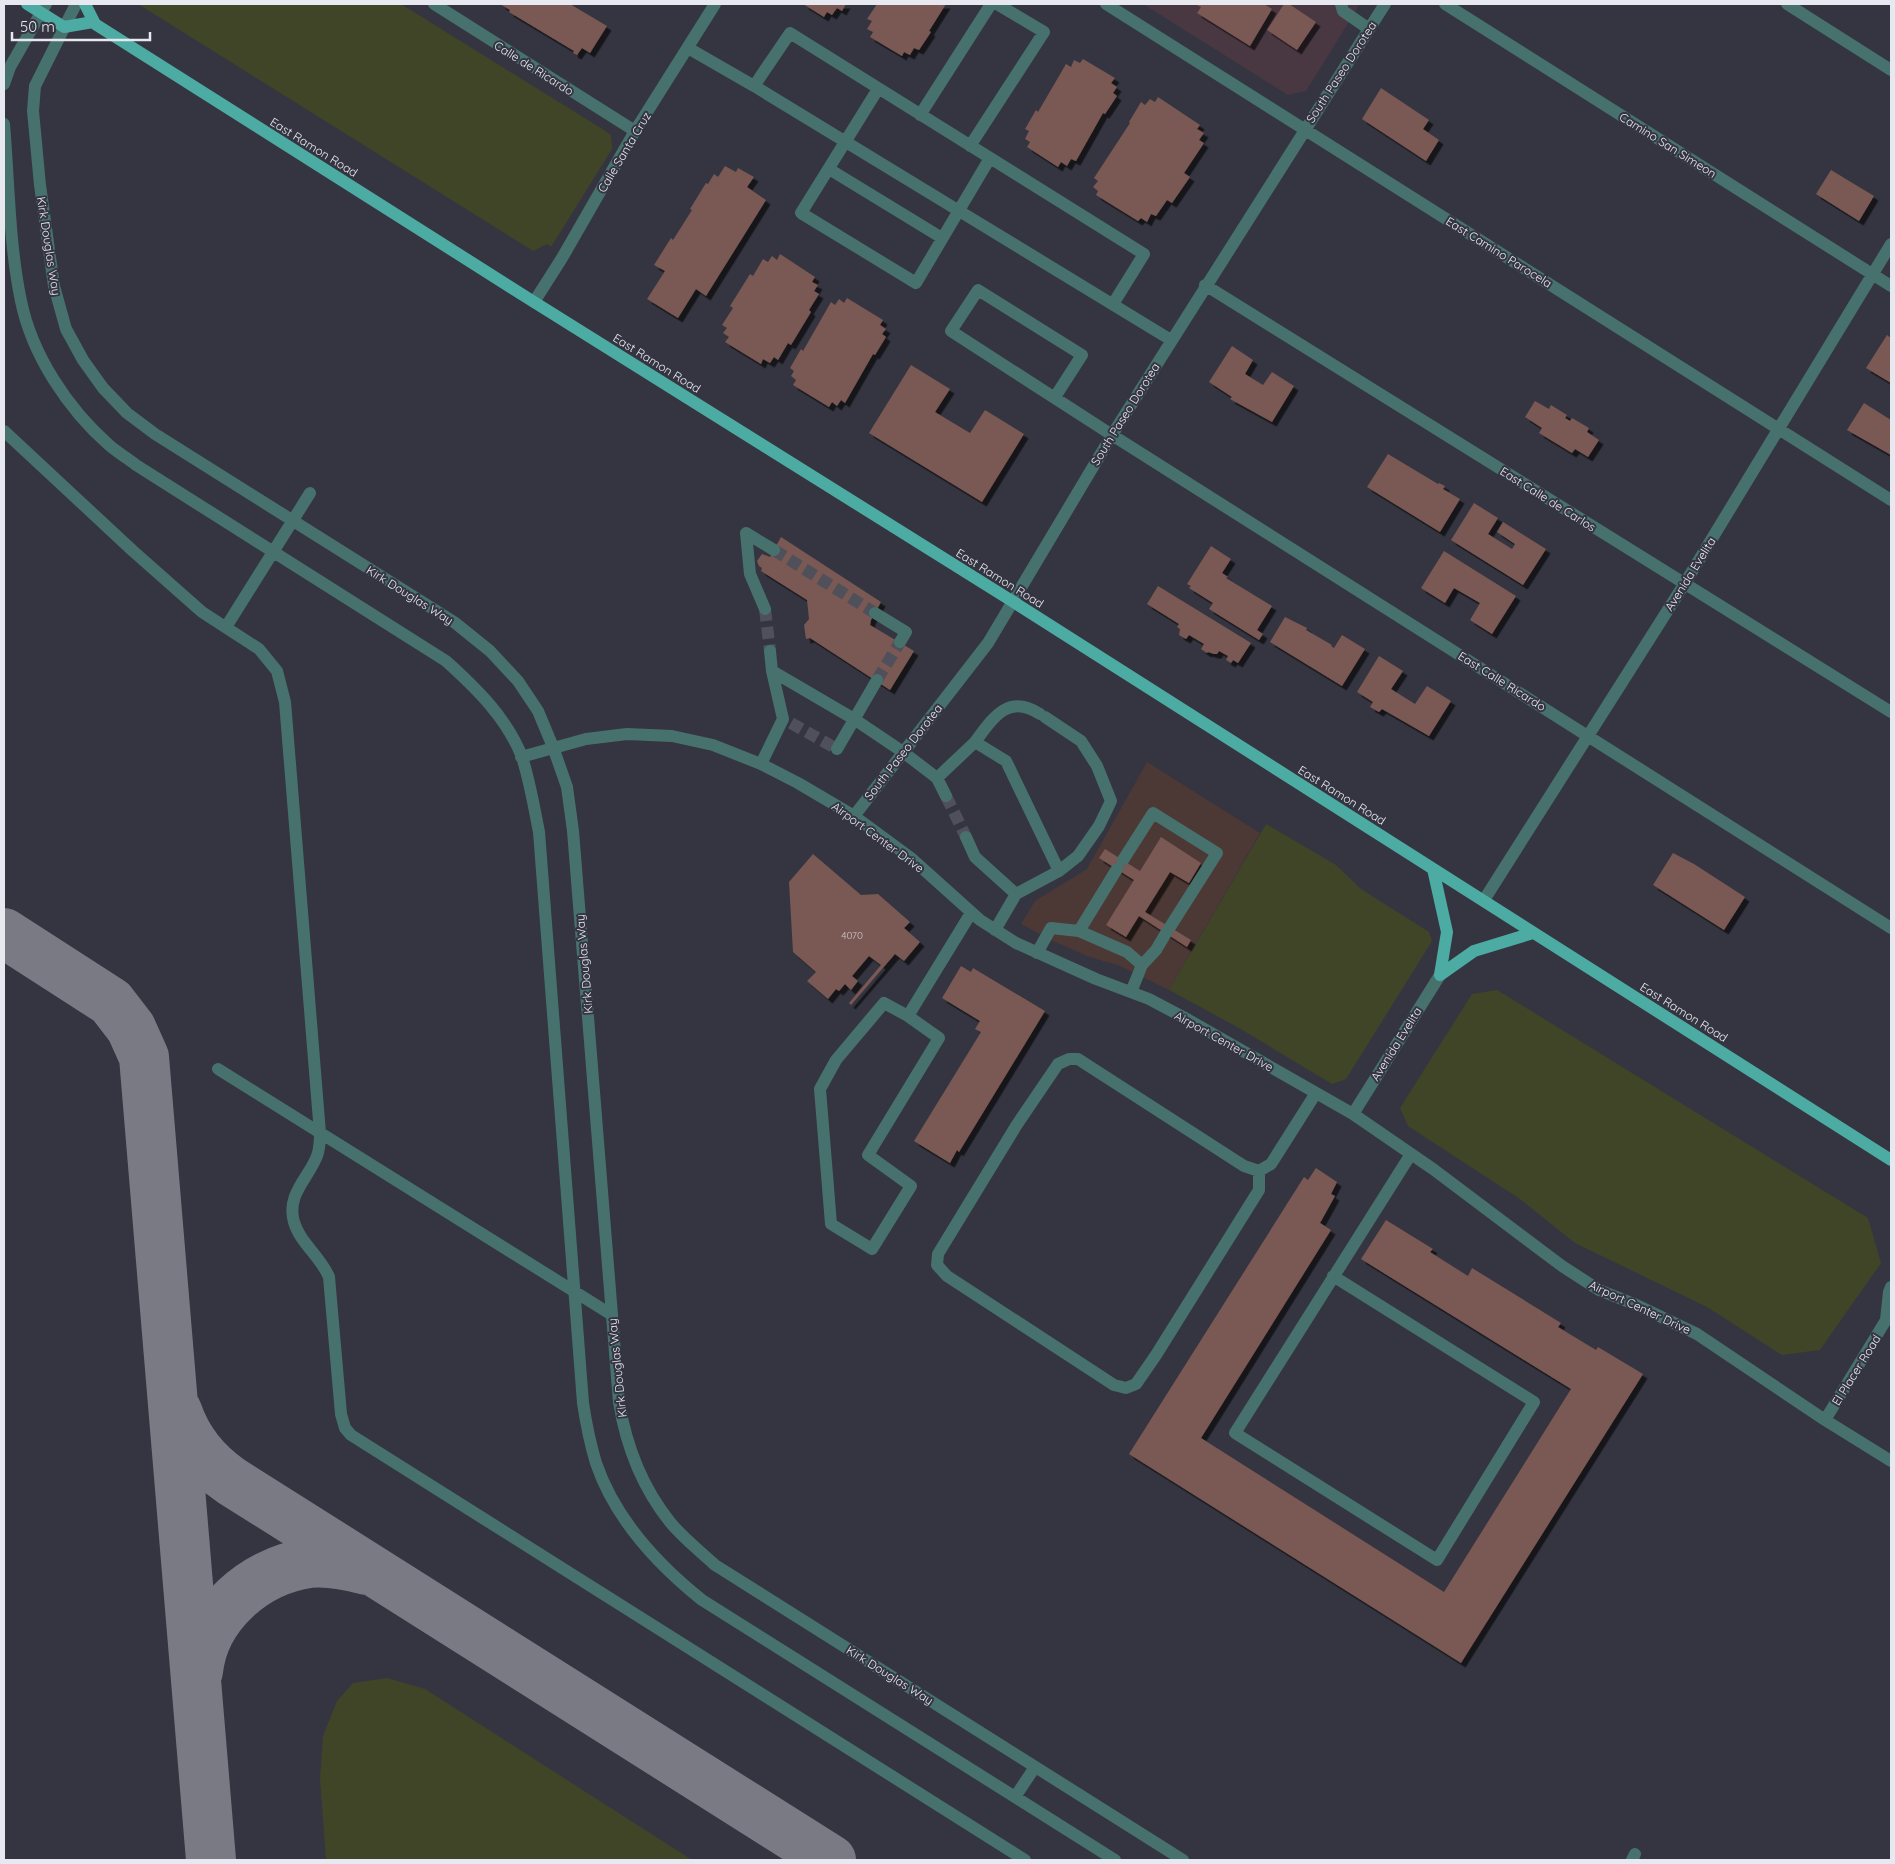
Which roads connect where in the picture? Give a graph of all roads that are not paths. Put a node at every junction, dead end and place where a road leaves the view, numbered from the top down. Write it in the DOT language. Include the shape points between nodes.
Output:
graph roads {
  1 [pos="27,4"];
  2 [pos="76,4"];
  3 [pos="86,4"];
  4 [pos="434,4"];
  5 [pos="715,4"];
  6 [pos="991,4"];
  7 [pos="997,4"];
  8 [pos="1106,4"];
  9 [pos="1341,4"];
  10 [pos="1384,4"];
  11 [pos="1445,4"];
  12 [pos="1787,4"];
  13 [pos="44,8"];
  14 [pos="92,22"];
  15 [pos="64,27"];
  16 [pos="1368,29"];
  17 [pos="688,48"];
  18 [pos="1891,70"];
  19 [pos="4,84"];
  20 [pos="754,86"];
  21 [pos="878,89"];
  22 [pos="920,115"];
  23 [pos="4,124"];
  24 [pos="1304,129"];
  25 [pos="635,131"];
  26 [pos="845,142"];
  27 [pos="970,146"];
  28 [pos="990,158"];
  29 [pos="829,169"];
  30 [pos="958,210"];
  31 [pos="942,238"];
  32 [pos="1891,244"];
  33 [pos="1873,274"];
  34 [pos="1206,285"];
  35 [pos="1891,286"];
  36 [pos="534,302"];
  37 [pos="1113,304"];
  38 [pos="1171,340"];
  39 [pos="1055,397"];
  40 [pos="1778,429"];
  41 [pos="4,431"];
  42 [pos="1112,435"];
  43 [pos="310,493"];
  44 [pos="1891,500"];
  45 [pos="293,521"];
  46 [pos="774,550"];
  47 [pos="274,552"];
  48 [pos="1685,584"];
  49 [pos="1012,601"];
  50 [pos="765,609"];
  51 [pos="875,613"];
  52 [pos="226,627"];
  53 [pos="900,642"];
  54 [pos="770,651"];
  55 [pos="772,671"];
  56 [pos="877,680"];
  57 [pos="1891,712"];
  58 [pos="854,719"];
  59 [pos="1588,736"];
  60 [pos="975,742"];
  61 [pos="553,747"];
  62 [pos="837,749"];
  63 [pos="903,752"];
  64 [pos="521,756"];
  65 [pos="761,764"];
  66 [pos="937,778"];
  67 [pos="946,796"];
  68 [pos="854,816"];
  69 [pos="966,837"];
  70 [pos="1433,868"];
  71 [pos="1059,871"];
  72 [pos="1016,894"];
  73 [pos="1484,900"];
  74 [pos="971,913"];
  75 [pos="1891,928"];
  76 [pos="995,930"];
  77 [pos="1078,931"];
  78 [pos="1533,933"];
  79 [pos="1037,953"];
  80 [pos="1142,965"];
  81 [pos="1440,975"];
  82 [pos="1131,992"];
  83 [pos="908,1016"];
  84 [pos="218,1069"];
  85 [pos="1316,1093"];
  86 [pos="1353,1114"];
  87 [pos="320,1133"];
  88 [pos="1411,1154"];
  89 [pos="1891,1160"];
  90 [pos="1259,1171"];
  91 [pos="1333,1276"];
  92 [pos="1891,1287"];
  93 [pos="574,1292"];
  94 [pos="612,1316"];
  95 [pos="1889,1318"];
  96 [pos="1825,1420"];
  97 [pos="1891,1461"];
  98 [pos="1035,1767"];
  99 [pos="1015,1798"];
  100 [pos="1025,1860"];
  101 [pos="1115,1860"];
  102 [pos="1183,1860"];
  1 -- 13 [label="main road"];
  2 -- 15 [label="street, Kirk Douglas Way"];
  3 -- 14 [label="main road"];
  4 -- 25 [label="street, Calle de Ricardo"];
  5 -- 17 [label="street, Calle Santa Cruz"];
  6 -- 22 [label="street"];
  7 -- 27 [label="street" via="1044,32"];
  8 -- 24 [label="street, East Camino Parocela"];
  9 -- 16 [label="street" via="1343,12"];
  10 -- 16 [label="street, South Paseo Dorotea"];
  11 -- 33 [label="street, Camino San Simeon"];
  12 -- 18 [label="street"];
  13 -- 15 [label="main road"];
  13 -- 19 [label="street" via="10,67"];
  14 -- 15 [label="main road"];
  14 -- 36 [label="main road, East Ramon Road"];
  15 -- 45 [label="street, Kirk Douglas Way" via="35,86 33,110 54,286 66,329 103,388 127,413"];
  16 -- 24 [label="street, South Paseo Dorotea"];
  17 -- 20 [label="street"];
  17 -- 25 [label="street, Calle Santa Cruz"];
  20 -- 21 [label="street" via="790,33"];
  20 -- 26 [label="street"];
  21 -- 22 [label="street"];
  21 -- 26 [label="street"];
  22 -- 27 [label="street"];
  23 -- 47 [label="street" via="21,303 40,354 54,379 88,425 110,446"];
  24 -- 34 [label="street, South Paseo Dorotea"];
  24 -- 40 [label="street, East Camino Parocela"];
  25 -- 36 [label="street, Calle Santa Cruz"];
  26 -- 29 [label="street"];
  26 -- 30 [label="street"];
  27 -- 28 [label="street"];
  28 -- 30 [label="street"];
  28 -- 37 [label="street" via="1144,254"];
  29 -- 31 [label="street"];
  29 -- 31 [label="street" via="802,213 916,283"];
  30 -- 31 [label="street"];
  30 -- 37 [label="street"];
  32 -- 33 [label="street, Avenida Evelita"];
  33 -- 35 [label="street, Camino San Simeon"];
  33 -- 40 [label="street, Avenida Evelita"];
  34 -- 38 [label="street, South Paseo Dorotea"];
  34 -- 48 [label="street, East Calle de Carlos"];
  36 -- 49 [label="main road, East Ramon Road"];
  37 -- 38 [label="street"];
  38 -- 42 [label="street, South Paseo Dorotea"];
  39 -- 39 [label="street, East Calle Ricardo" via="951,331 978,290 1082,355"];
  39 -- 42 [label="street, East Calle Ricardo"];
  40 -- 44 [label="street, East Camino Parocela"];
  40 -- 48 [label="street, Avenida Evelita"];
  41 -- 52 [label="street" via="202,612"];
  42 -- 49 [label="street, South Paseo Dorotea"];
  42 -- 59 [label="street, East Calle Ricardo"];
  43 -- 45 [label="street"];
  45 -- 47 [label="street"];
  45 -- 61 [label="street, Kirk Douglas Way" via="454,622 490,650 518,681 538,711"];
  46 -- 50 [label="street" via="746,533 750,574"];
  47 -- 52 [label="street"];
  47 -- 64 [label="street" via="446,661 495,711"];
  48 -- 57 [label="street, East Calle de Carlos"];
  48 -- 59 [label="street, Avenida Evelita"];
  49 -- 63 [label="street, South Paseo Dorotea" via="988,643"];
  49 -- 70 [label="main road, East Ramon Road"];
  51 -- 53 [label="street" via="906,632"];
  52 -- 87 [label="street" via="260,649 277,671 285,702"];
  54 -- 55 [label="street"];
  55 -- 58 [label="street"];
  55 -- 65 [label="street" via="787,721"];
  56 -- 58 [label="street"];
  58 -- 62 [label="street"];
  58 -- 63 [label="street"];
  59 -- 73 [label="street, Avenida Evelita"];
  59 -- 75 [label="street, East Calle Ricardo"];
  60 -- 66 [label="street"];
  60 -- 71 [label="street" via="1006,761"];
  60 -- 71 [label="street" via="1000,712 1017,706 1029,707 1081,741 1097,766 1111,801 1099,826 1078,856"];
  61 -- 64 [label="street, Airport Center Drive"];
  61 -- 65 [label="street, Airport Center Drive" via="628,734 672,736 713,746"];
  61 -- 94 [label="street, Kirk Douglas Way" via="567,787 573,831"];
  63 -- 66 [label="street"];
  63 -- 68 [label="street, South Paseo Dorotea"];
  64 -- 93 [label="street" via="539,832"];
  65 -- 68 [label="street, Airport Center Drive"];
  66 -- 67 [label="street"];
  68 -- 74 [label="street, Airport Center Drive" via="911,858"];
  69 -- 72 [label="street" via="975,857"];
  70 -- 73 [label="main road, East Ramon Road"];
  70 -- 81 [label="main road" via="1447,932"];
  71 -- 72 [label="street"];
  72 -- 76 [label="street"];
  73 -- 78 [label="main road, East Ramon Road"];
  74 -- 76 [label="street, Airport Center Drive"];
  74 -- 83 [label="street"];
  76 -- 79 [label="street, Airport Center Drive"];
  77 -- 79 [label="street" via="1051,928"];
  77 -- 80 [label="street" via="1127,952"];
  77 -- 80 [label="street" via="1153,813 1217,853 1156,950"];
  78 -- 81 [label="main road" via="1474,951"];
  78 -- 89 [label="main road, East Ramon Road"];
  79 -- 82 [label="street, Airport Center Drive"];
  80 -- 82 [label="street"];
  81 -- 86 [label="street, Avenida Evelita"];
  82 -- 85 [label="street, Airport Center Drive" via="1185,1018"];
  83 -- 83 [label="street" via="884,1003 836,1060 820,1089 831,1224 872,1249 911,1186 868,1155 939,1038"];
  84 -- 87 [label="street"];
  85 -- 86 [label="street, Airport Center Drive"];
  85 -- 90 [label="street" via="1271,1164"];
  86 -- 88 [label="street, Airport Center Drive"];
  87 -- 93 [label="street"];
  87 -- 100 [label="street" via="317,1155 294,1195 292,1214 298,1232 330,1277 341,1414 351,1435"];
  88 -- 91 [label="street"];
  88 -- 96 [label="street, Airport Center Drive" via="1599,1290 1697,1334"];
  90 -- 90 [label="street" via="1244,1166 1078,1059 1069,1059 1058,1064 1016,1126 938,1254 937,1265 947,1276 1016,1322 1114,1385 1126,1388 1136,1384 1156,1356 1238,1226 1259,1190"];
  91 -- 91 [label="street" via="1235,1433 1437,1560 1534,1402"];
  92 -- 95 [label="street, El Placer Road"];
  93 -- 94 [label="street"];
  93 -- 99 [label="street" via="583,1403 596,1463 623,1516 659,1563 702,1600"];
  94 -- 98 [label="street, Kirk Douglas Way" via="624,1431 652,1496 670,1522 715,1565"];
  95 -- 96 [label="street, El Placer Road"];
  96 -- 97 [label="street, Airport Center Drive"];
  98 -- 99 [label="street"];
  98 -- 102 [label="street, Kirk Douglas Way"];
  99 -- 101 [label="street"];
}
